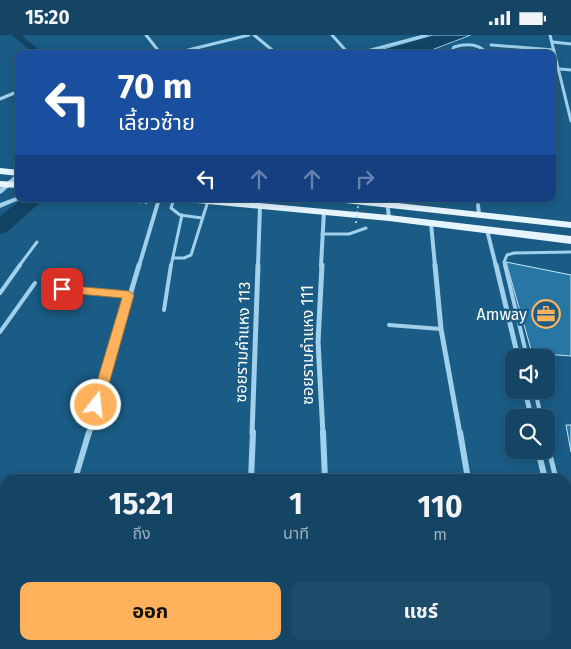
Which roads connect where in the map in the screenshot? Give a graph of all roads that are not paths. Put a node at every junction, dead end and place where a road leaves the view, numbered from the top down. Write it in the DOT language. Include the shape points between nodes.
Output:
graph roads {
  1 [pos="146,35"];
  2 [pos="250,35"];
  3 [pos="254,35"];
  4 [pos="332,35"];
  5 [pos="427,35"];
  6 [pos="550,35"];
  7 [pos="553,42"];
  8 [pos="571,44"];
  9 [pos="492,45"];
  10 [pos="158,50"];
  11 [pos="188,50"];
  12 [pos="272,50"];
  13 [pos="345,50"];
  14 [pos="371,50"];
  15 [pos="452,50"];
  16 [pos="484,50"];
  17 [pos="554,50"];
  18 [pos="556,56"];
  19 [pos="560,69"];
  20 [pos="571,70"];
  21 [pos="15,93"];
  22 [pos="566,97"];
  23 [pos="571,97"];
  24 [pos="0,99"];
  25 [pos="571,121"];
  26 [pos="1,172"];
  27 [pos="15,173"];
  28 [pos="9,184"];
  29 [pos="0,192"];
  30 [pos="15,200"];
  31 [pos="157,202"];
  32 [pos="173,202"];
  33 [pos="208,202"];
  34 [pos="221,202"];
  35 [pos="387,202"];
  36 [pos="398,202"];
  37 [pos="2,205"];
  38 [pos="260,205"];
  39 [pos="324,211"];
  40 [pos="182,215"];
  41 [pos="202,218"];
  42 [pos="388,218"];
  43 [pos="431,223"];
  44 [pos="571,225"];
  45 [pos="366,228"];
  46 [pos="487,229"];
  47 [pos="322,234"];
  48 [pos="571,240"];
  49 [pos="37,242"];
  50 [pos="571,252"];
  51 [pos="174,258"];
  52 [pos="35,283"];
  53 [pos="62,289"];
  54 [pos="0,293"];
  55 [pos="129,295"];
  56 [pos="164,310"];
  57 [pos="389,325"];
  58 [pos="441,329"];
  59 [pos="0,332"];
  60 [pos="516,349"];
  61 [pos="525,349"];
  62 [pos="540,459"];
  63 [pos="551,459"];
  64 [pos="76,474"];
  65 [pos="251,474"];
  66 [pos="325,474"];
  67 [pos="467,474"];
  68 [pos="544,474"];
  69 [pos="555,474"];
  1 -- 10 [label="street"];
  2 -- 11 [label="street"];
  3 -- 12 [label="street"];
  4 -- 13 [label="street"];
  5 -- 14 [label="street"];
  6 -- 7 [label="street"];
  7 -- 8 [label="street"];
  7 -- 17 [label="street"];
  9 -- 17 [label="street"];
  15 -- 16 [label="street" via="467,44"];
  18 -- 19 [label="street"];
  19 -- 20 [label="street"];
  19 -- 22 [label="street"];
  21 -- 24 [label="street"];
  22 -- 23 [label="street"];
  22 -- 25 [label="street"];
  26 -- 27 [label="main road"];
  28 -- 29 [label="street"];
  30 -- 37 [label="street"];
  31 -- 55 [label="street"];
  32 -- 40 [label="lane" via="173,211"];
  33 -- 41 [label="lane"];
  34 -- 38 [label="main road"];
  35 -- 42 [label="street"];
  36 -- 44 [label="main road" via="479,209"];
  38 -- 39 [label="main road"];
  38 -- 65 [label="street, ซอยรามคำแหง 113"];
  39 -- 42 [label="main road"];
  39 -- 47 [label="street, ซอยรามคำแหง 111"];
  40 -- 41 [label="lane"];
  40 -- 51 [label="lane" via="175,237"];
  41 -- 51 [label="lane" via="191,255"];
  42 -- 43 [label="main road"];
  43 -- 46 [label="main road"];
  43 -- 58 [label="street"];
  45 -- 47 [label="lane" via="349,234"];
  46 -- 48 [label="main road"];
  46 -- 60 [label="street"];
  47 -- 66 [label="street, ซอยรามคำแหง 111" via="318,342"];
  49 -- 54 [label="lane"];
  50 -- 61 [label="lane" via="506,255 504,262"];
  51 -- 56 [label="lane"];
  52 -- 59 [label="lane"];
  53 -- 55 [label="lane"];
  55 -- 64 [label="street"];
  57 -- 58 [label="lane"];
  58 -- 67 [label="street"];
  62 -- 68 [label="street"];
  63 -- 69 [label="lane"];
}
